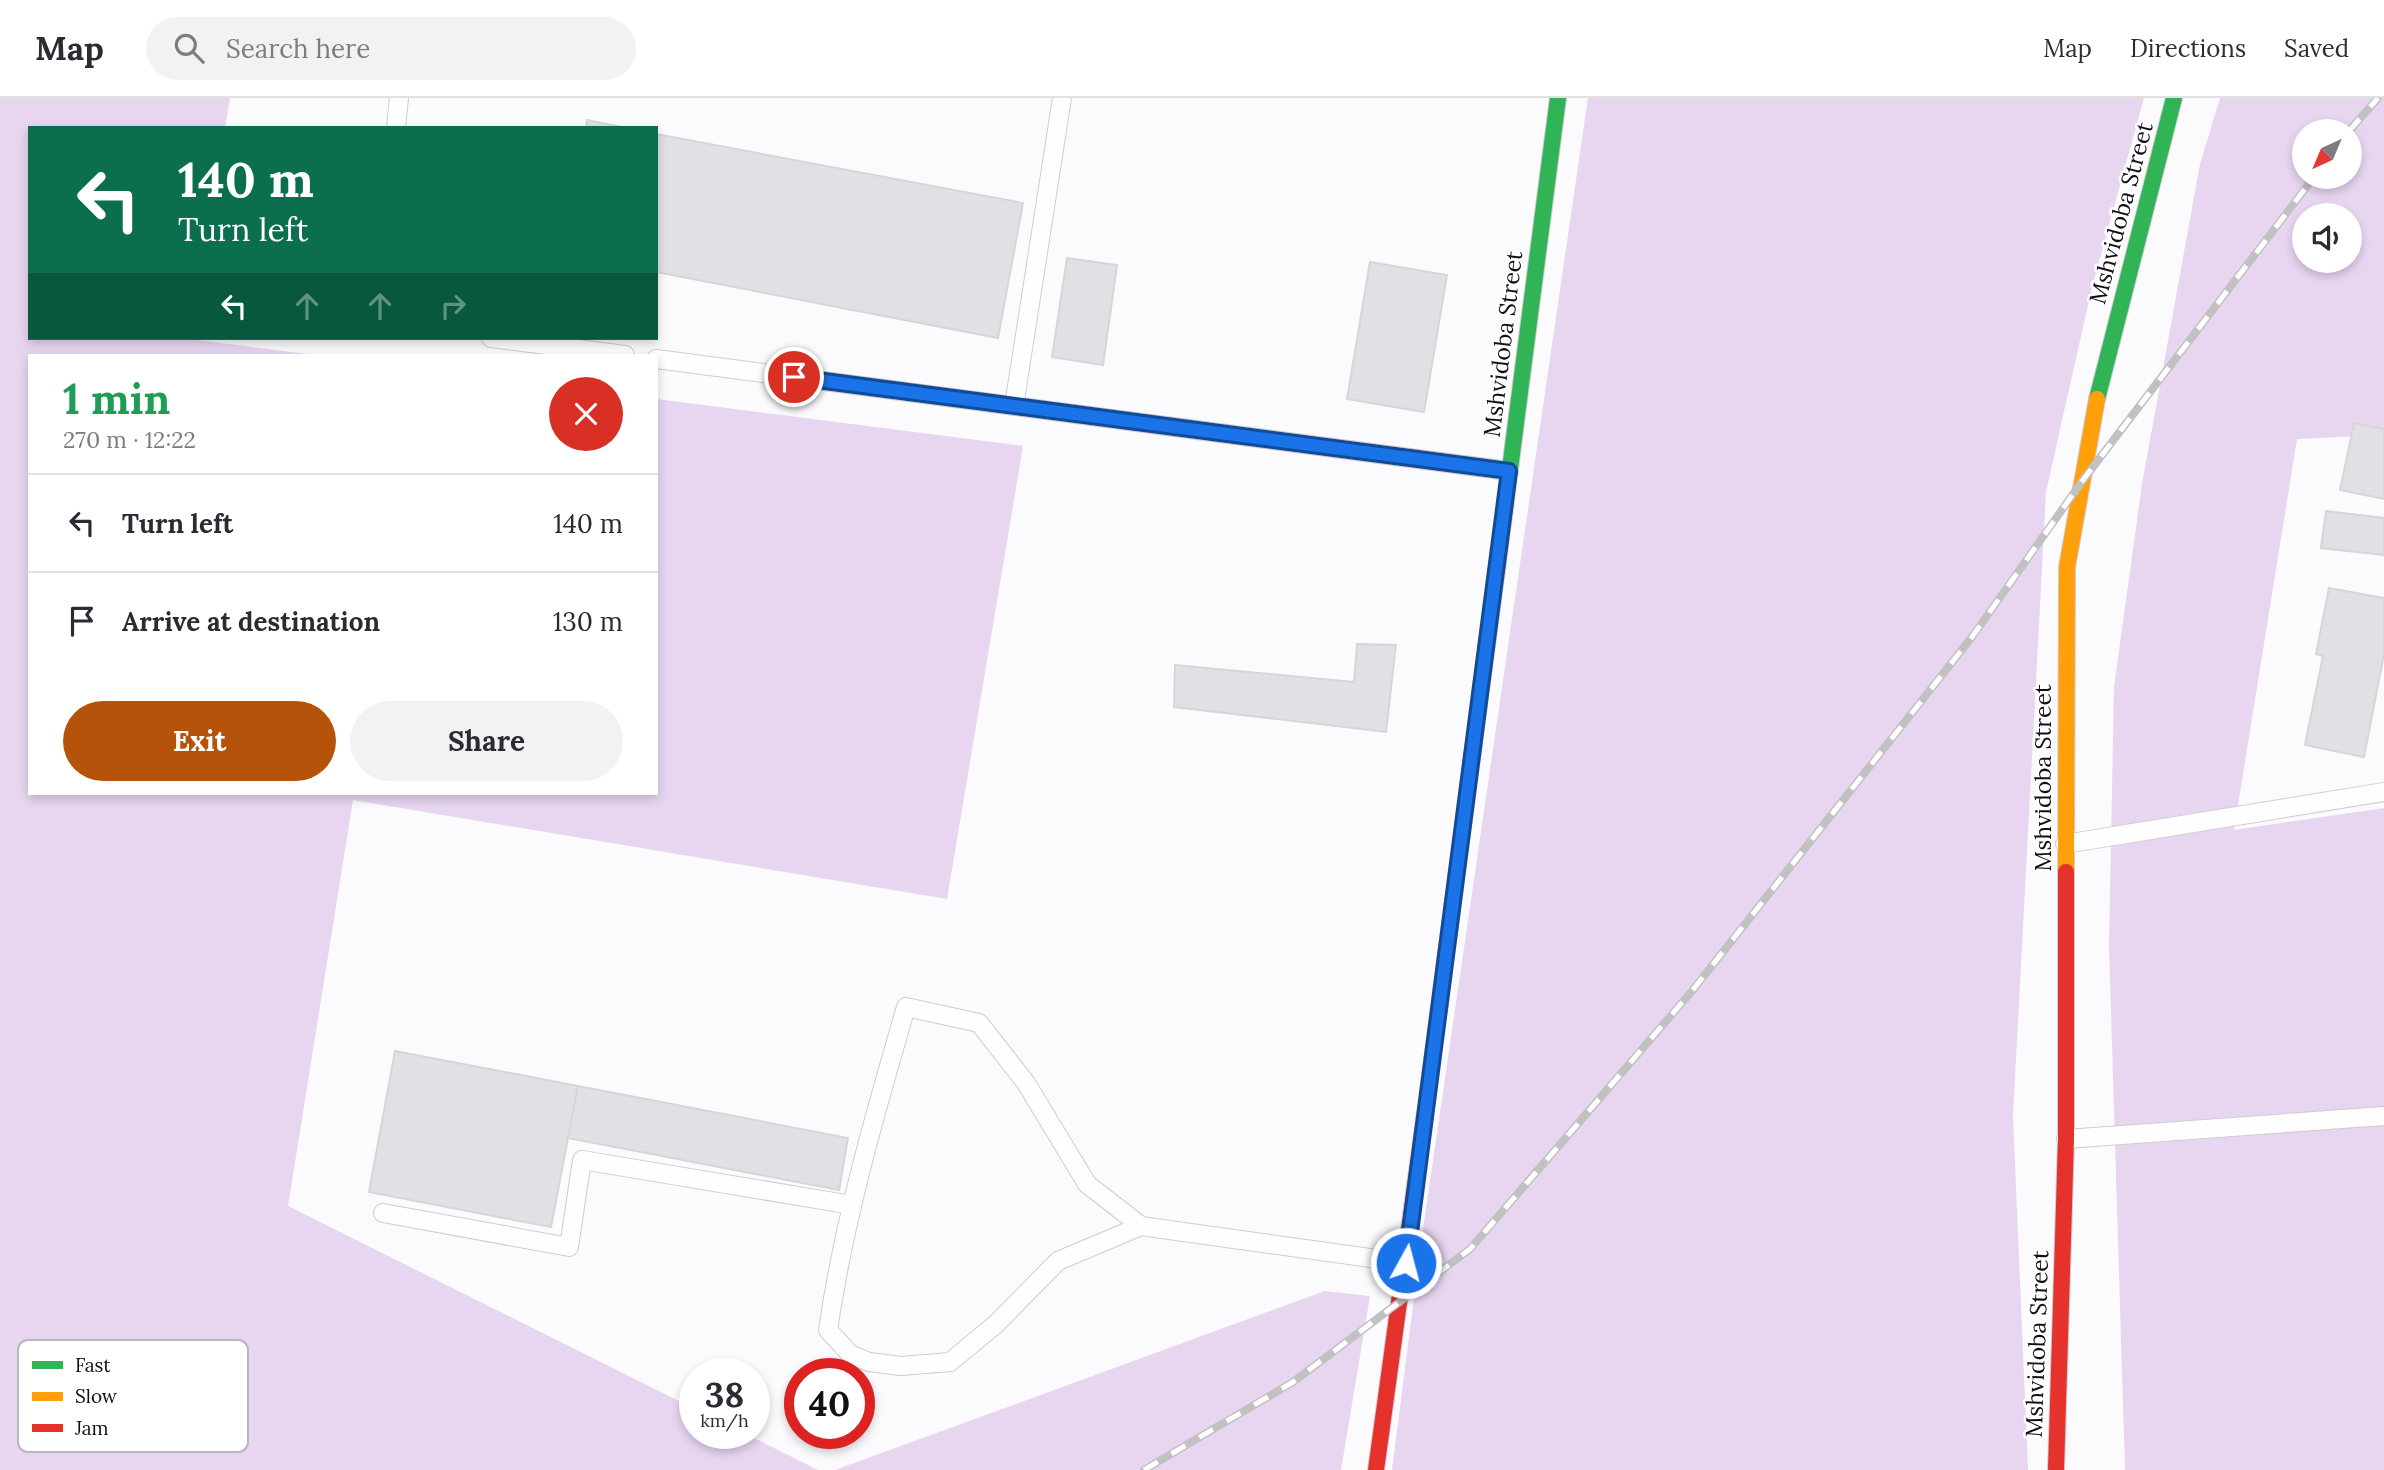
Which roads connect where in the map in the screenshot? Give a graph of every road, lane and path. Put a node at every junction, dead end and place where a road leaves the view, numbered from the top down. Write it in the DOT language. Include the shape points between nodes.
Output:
graph roads {
  1 [pos="399,98"];
  2 [pos="1062,98"];
  3 [pos="1558,98"];
  4 [pos="2174,98"];
  5 [pos="396,126"];
  6 [pos="507,340"];
  7 [pos="617,354"];
  8 [pos="658,359"];
  9 [pos="1014,406"];
  10 [pos="1509,471"];
  11 [pos="2384,792"];
  12 [pos="2065,844"];
  13 [pos="2384,1116"];
  14 [pos="2066,1139"];
  15 [pos="852,1205"];
  16 [pos="383,1213"];
  17 [pos="1141,1226"];
  18 [pos="1406,1263"];
  19 [pos="1376,1470"];
  20 [pos="2056,1470"];
  1 -- 5 [label="lane"];
  2 -- 9 [label="lane"];
  3 -- 10 [label="main road, Mshvidoba Street"];
  4 -- 12 [label="main road, Mshvidoba Street" via="2100,383 2067,567"];
  6 -- 7 [label="lane"];
  8 -- 9 [label="lane"];
  9 -- 10 [label="lane"];
  10 -- 18 [label="main road, Mshvidoba Street"];
  11 -- 12 [label="lane"];
  12 -- 14 [label="main road, Mshvidoba Street"];
  13 -- 14 [label="lane"];
  14 -- 20 [label="main road, Mshvidoba Street"];
  15 -- 16 [label="lane" via="582,1160 569,1247"];
  15 -- 17 [label="lane" via="828,1330 850,1354 901,1366 950,1362 996,1324 1058,1261"];
  15 -- 17 [label="lane" via="906,1007 979,1023 1026,1083 1087,1184"];
  17 -- 18 [label="lane"];
  18 -- 19 [label="main road, Mshvidoba Street"];
}
